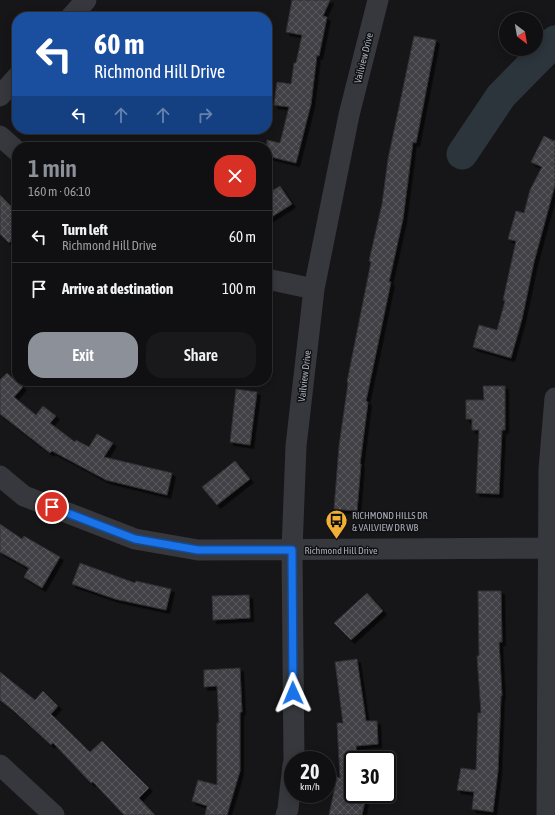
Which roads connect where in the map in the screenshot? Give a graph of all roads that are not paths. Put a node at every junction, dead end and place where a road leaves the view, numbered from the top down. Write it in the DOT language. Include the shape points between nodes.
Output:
graph roads {
  1 [pos="86,0"];
  2 [pos="378,0"];
  3 [pos="75,12"];
  4 [pos="12,83"];
  5 [pos="0,96"];
  6 [pos="0,136"];
  7 [pos="12,147"];
  8 [pos="272,280"];
  9 [pos="314,289"];
  10 [pos="555,398"];
  11 [pos="0,476"];
  12 [pos="551,549"];
  13 [pos="292,550"];
  14 [pos="294,751"];
  15 [pos="0,765"];
  16 [pos="289,803"];
  17 [pos="550,814"];
  18 [pos="54,815"];
  19 [pos="286,815"];
  1 -- 3 [label="street"];
  2 -- 9 [label="street, Vailview Drive" via="349,115"];
  4 -- 5 [label="street"];
  6 -- 7 [label="street"];
  8 -- 9 [label="street"];
  9 -- 13 [label="street, Vailview Drive" via="296,446"];
  10 -- 12 [label="street" via="549,469"];
  11 -- 13 [label="street, Richmond Hill Drive" via="24,496 135,539 198,550"];
  12 -- 13 [label="street, Richmond Hill Drive"];
  12 -- 17 [label="street"];
  13 -- 14 [label="street, Vailview Drive"];
  15 -- 18 [label="street"];
  16 -- 19 [label="street"];
}
